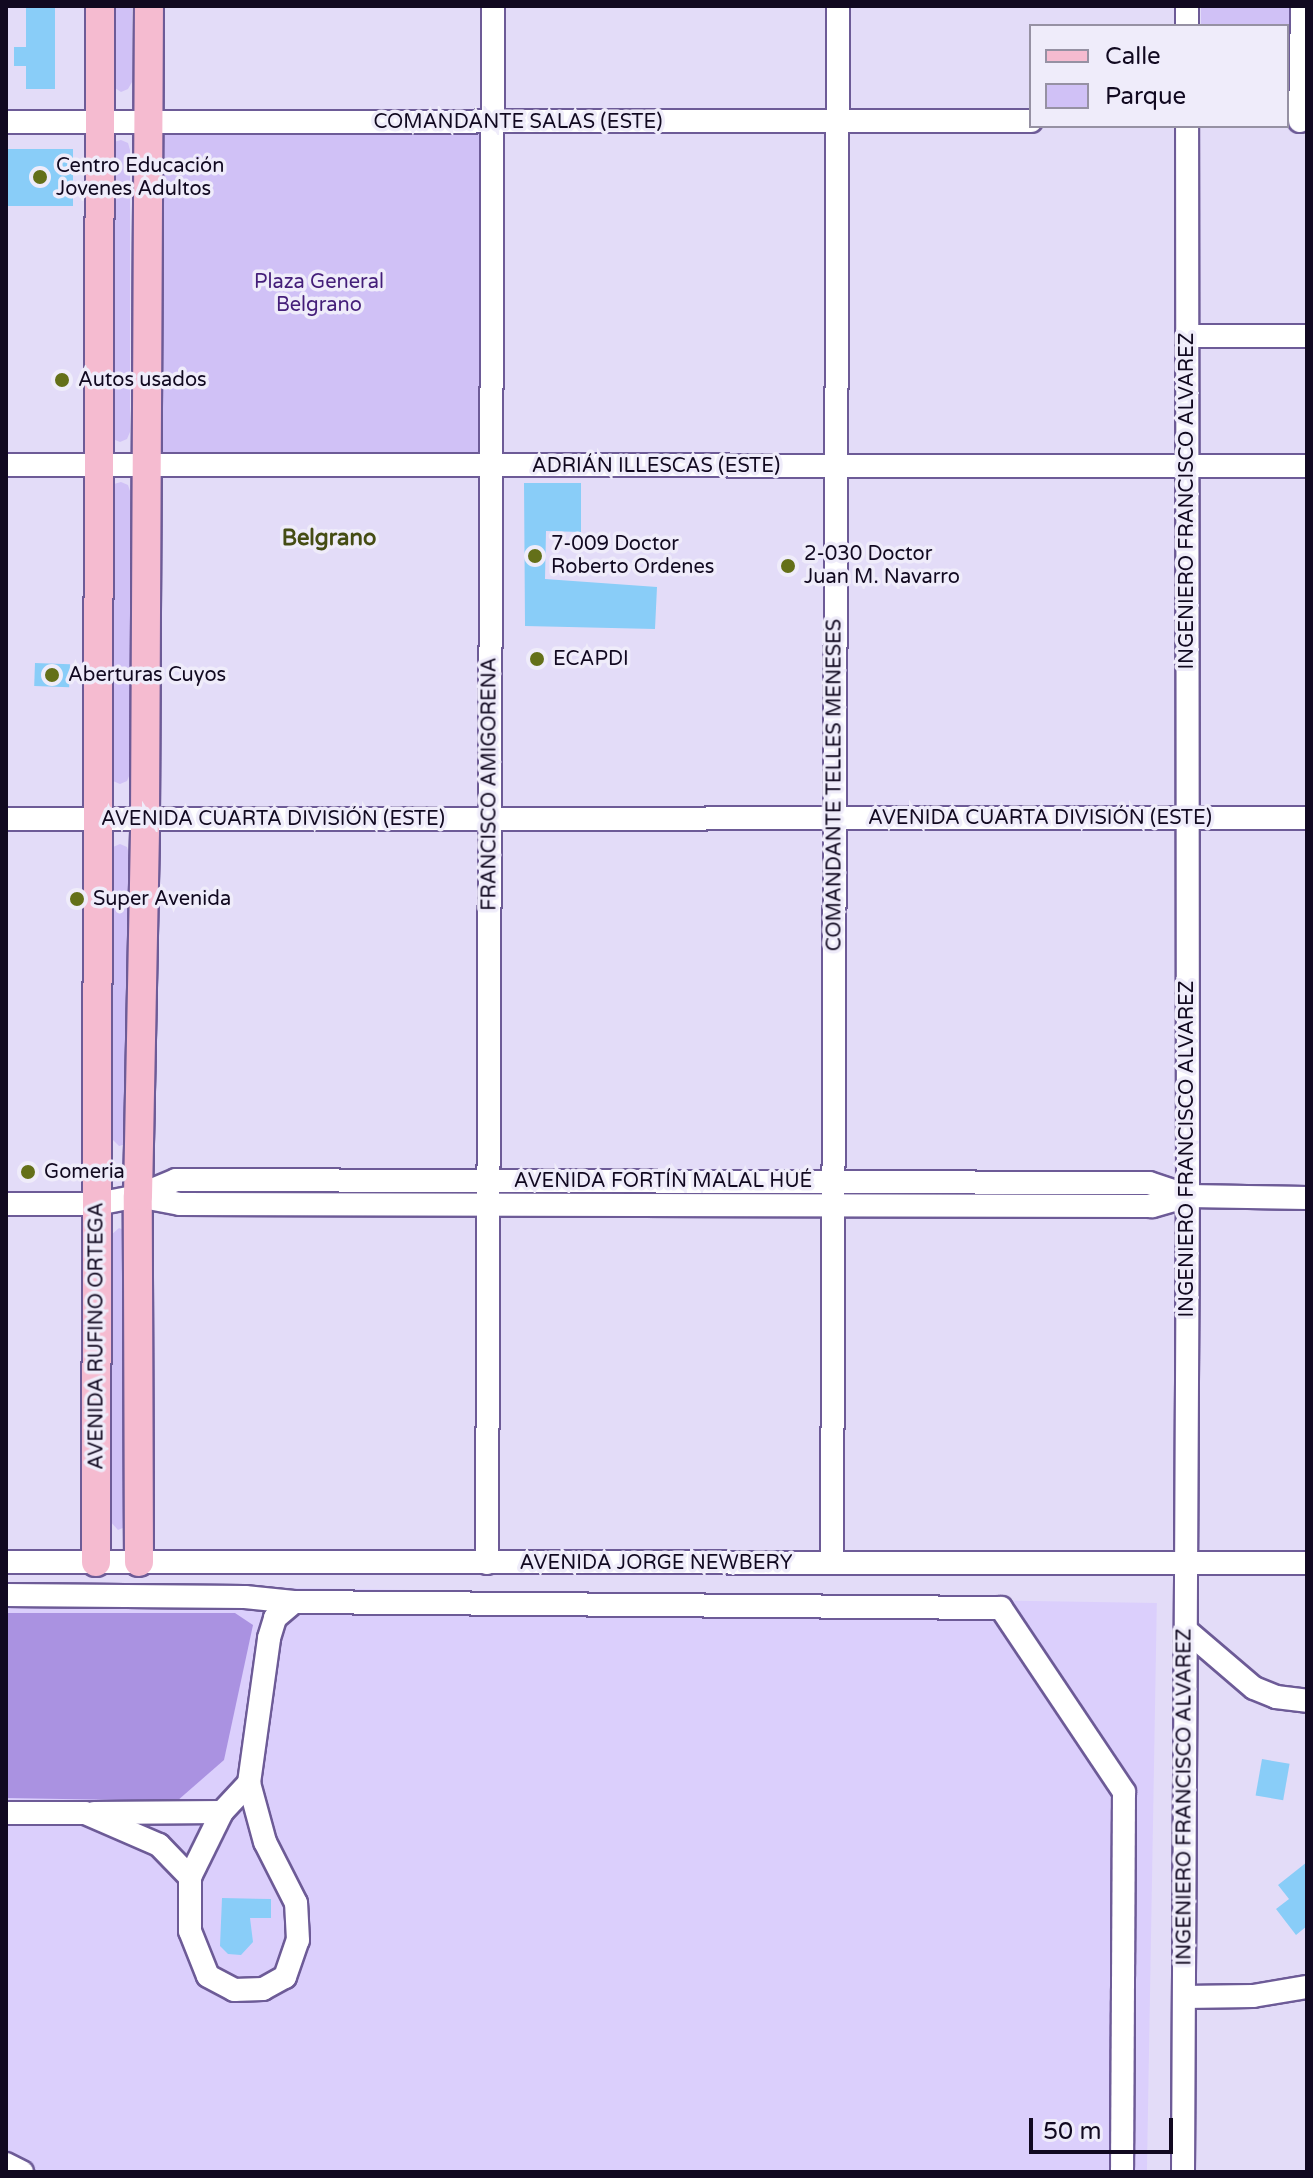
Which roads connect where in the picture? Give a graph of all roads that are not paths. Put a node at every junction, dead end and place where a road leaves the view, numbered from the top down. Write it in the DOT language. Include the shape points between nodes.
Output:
graph roads {
  1 [pos="100,6"];
  2 [pos="149,6"];
  3 [pos="493,6"];
  4 [pos="838,6"];
  5 [pos="1302,6"];
  6 [pos="492,121"];
  7 [pos="838,121"];
  8 [pos="1029,121"];
  9 [pos="1298,121"];
  10 [pos="6,122"];
  11 [pos="99,122"];
  12 [pos="148,123"];
  13 [pos="1187,128"];
  14 [pos="1187,336"];
  15 [pos="1307,336"];
  16 [pos="6,465"];
  17 [pos="99,465"];
  18 [pos="147,466"];
  19 [pos="491,466"];
  20 [pos="836,466"];
  21 [pos="1187,466"];
  22 [pos="1307,466"];
  23 [pos="145,818"];
  24 [pos="835,818"];
  25 [pos="1187,818"];
  26 [pos="1307,818"];
  27 [pos="6,819"];
  28 [pos="98,819"];
  29 [pos="489,819"];
  30 [pos="488,1181"];
  31 [pos="834,1182"];
  32 [pos="138,1196"];
  33 [pos="1188,1196"];
  34 [pos="1307,1198"];
  35 [pos="6,1204"];
  36 [pos="97,1204"];
  37 [pos="488,1205"];
  38 [pos="834,1205"];
  39 [pos="6,1562"];
  40 [pos="96,1562"];
  41 [pos="139,1562"];
  42 [pos="487,1563"];
  43 [pos="832,1563"];
  44 [pos="1186,1563"];
  45 [pos="1307,1563"];
  46 [pos="6,1595"];
  47 [pos="294,1602"];
  48 [pos="1186,1630"];
  49 [pos="1307,1701"];
  50 [pos="249,1783"];
  51 [pos="222,1812"];
  52 [pos="6,1813"];
  53 [pos="85,1813"];
  54 [pos="190,1877"];
  55 [pos="1307,1987"];
  56 [pos="1184,1997"];
  57 [pos="6,2164"];
  58 [pos="22,2172"];
  59 [pos="1122,2172"];
  60 [pos="1183,2172"];
  1 -- 11 [label="main road, AVENIDA RUFINO ORTEGA"];
  2 -- 12 [label="main road, AVENIDA RUFINO ORTEGA"];
  3 -- 6 [label="street, FRANCISCO AMIGORENA"];
  4 -- 7 [label="street, COMANDANTE TELLES MENESES"];
  5 -- 9 [label="street"];
  6 -- 7 [label="street, COMANDANTE SALAS (ESTE)"];
  6 -- 12 [label="street, COMANDANTE SALAS (ESTE)"];
  6 -- 19 [label="street, FRANCISCO AMIGORENA"];
  7 -- 8 [label="street, COMANDANTE SALAS (ESTE)"];
  7 -- 20 [label="street, COMANDANTE TELLES MENESES"];
  10 -- 11 [label="street, COMANDANTE SALAS (ESTE)"];
  11 -- 12 [label="street, COMANDANTE SALAS (ESTE)"];
  11 -- 17 [label="main road, AVENIDA RUFINO ORTEGA"];
  12 -- 18 [label="main road, AVENIDA RUFINO ORTEGA"];
  13 -- 14 [label="street, INGENIERO FRANCISCO ALVAREZ"];
  14 -- 15 [label="street"];
  14 -- 21 [label="street, INGENIERO FRANCISCO ALVAREZ"];
  16 -- 17 [label="street, ADRIÁN ILLESCAS (ESTE)"];
  17 -- 18 [label="street, ADRIÁN ILLESCAS (ESTE)"];
  17 -- 28 [label="main road, AVENIDA RUFINO ORTEGA"];
  18 -- 19 [label="street, ADRIÁN ILLESCAS (ESTE)"];
  18 -- 23 [label="main road, AVENIDA RUFINO ORTEGA"];
  19 -- 20 [label="street, ADRIÁN ILLESCAS (ESTE)"];
  19 -- 29 [label="street, FRANCISCO AMIGORENA"];
  20 -- 21 [label="street, ADRIÁN ILLESCAS (ESTE)"];
  20 -- 24 [label="street, COMANDANTE TELLES MENESES"];
  21 -- 22 [label="street, ADRIÁN ILLESCAS (ESTE)"];
  21 -- 25 [label="street, INGENIERO FRANCISCO ALVAREZ"];
  23 -- 28 [label="street, AVENIDA CUARTA DIVISIÓN (ESTE)"];
  23 -- 29 [label="street, AVENIDA CUARTA DIVISIÓN (ESTE)"];
  23 -- 32 [label="main road, AVENIDA RUFINO ORTEGA"];
  24 -- 25 [label="street, AVENIDA CUARTA DIVISIÓN (ESTE)"];
  24 -- 29 [label="street, AVENIDA CUARTA DIVISIÓN (ESTE)"];
  24 -- 31 [label="street, COMANDANTE TELLES MENESES"];
  25 -- 26 [label="street, AVENIDA CUARTA DIVISIÓN (ESTE)"];
  25 -- 33 [label="street, INGENIERO FRANCISCO ALVAREZ"];
  27 -- 28 [label="street, AVENIDA CUARTA DIVISIÓN (ESTE)"];
  28 -- 36 [label="main road, AVENIDA RUFINO ORTEGA"];
  29 -- 30 [label="street, FRANCISCO AMIGORENA"];
  30 -- 31 [label="street, AVENIDA FORTÍN MALAL HUÉ"];
  30 -- 32 [label="street, AVENIDA FORTÍN MALAL HUÉ" via="176,1180"];
  30 -- 37 [label="street, FRANCISCO AMIGORENA"];
  31 -- 33 [label="street, AVENIDA FORTÍN MALAL HUÉ" via="1149,1183"];
  31 -- 38 [label="street, COMANDANTE TELLES MENESES"];
  32 -- 36 [label="street, AVENIDA FORTÍN MALAL HUÉ"];
  32 -- 37 [label="street, AVENIDA FORTÍN MALAL HUÉ" via="180,1204"];
  32 -- 41 [label="main road, AVENIDA RUFINO ORTEGA"];
  33 -- 34 [label="street, AVENIDA FORTÍN MALAL HUÉ"];
  33 -- 38 [label="street, AVENIDA FORTÍN MALAL HUÉ" via="1152,1206"];
  33 -- 44 [label="street, INGENIERO FRANCISCO ALVAREZ"];
  35 -- 36 [label="street, AVENIDA FORTÍN MALAL HUÉ"];
  36 -- 40 [label="main road, AVENIDA RUFINO ORTEGA"];
  37 -- 38 [label="street, AVENIDA FORTÍN MALAL HUÉ"];
  37 -- 42 [label="street, FRANCISCO AMIGORENA"];
  38 -- 43 [label="street, COMANDANTE TELLES MENESES"];
  39 -- 40 [label="street, AVENIDA JORGE NEWBERY"];
  40 -- 41 [label="street, AVENIDA JORGE NEWBERY"];
  41 -- 42 [label="street, AVENIDA JORGE NEWBERY"];
  42 -- 43 [label="street, AVENIDA JORGE NEWBERY"];
  43 -- 44 [label="street, AVENIDA JORGE NEWBERY"];
  44 -- 45 [label="street, AVENIDA JORGE NEWBERY"];
  44 -- 48 [label="street, INGENIERO FRANCISCO ALVAREZ"];
  46 -- 47 [label="street"];
  47 -- 50 [label="street" via="275,1618 269,1638"];
  47 -- 59 [label="street" via="1001,1608 1124,1792"];
  48 -- 49 [label="street" via="1254,1688"];
  48 -- 56 [label="street, INGENIERO FRANCISCO ALVAREZ"];
  50 -- 51 [label="street"];
  50 -- 54 [label="street" via="265,1842 296,1903 298,1940 285,1977 263,1989 234,1990 208,1976 190,1931"];
  51 -- 53 [label="street"];
  51 -- 54 [label="street"];
  52 -- 53 [label="street"];
  53 -- 54 [label="street" via="159,1845"];
  55 -- 56 [label="street" via="1253,1996"];
  56 -- 60 [label="street, INGENIERO FRANCISCO ALVAREZ"];
  57 -- 58 [label="street"];
}
